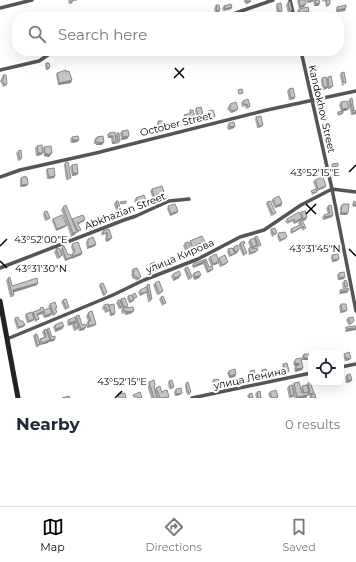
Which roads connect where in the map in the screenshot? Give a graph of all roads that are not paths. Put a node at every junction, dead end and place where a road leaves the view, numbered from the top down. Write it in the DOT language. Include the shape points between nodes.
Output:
graph roads {
  1 [pos="32,0"];
  2 [pos="273,0"];
  3 [pos="290,0"];
  4 [pos="0,8"];
  5 [pos="239,12"];
  6 [pos="293,12"];
  7 [pos="46,56"];
  8 [pos="302,56"];
  9 [pos="0,70"];
  10 [pos="356,90"];
  11 [pos="313,101"];
  12 [pos="0,177"];
  13 [pos="332,189"];
  14 [pos="356,192"];
  15 [pos="189,199"];
  16 [pos="0,268"];
  17 [pos="0,301"];
  18 [pos="356,311"];
  19 [pos="7,338"];
  20 [pos="356,364"];
  21 [pos="344,366"];
  22 [pos="308,374"];
  23 [pos="18,398"];
  24 [pos="192,398"];
  1 -- 4 [label="street"];
  2 -- 5 [label="street"];
  3 -- 6 [label="street"];
  7 -- 9 [label="street" via="39,61"];
  8 -- 11 [label="street, Kandokhov Street"];
  10 -- 11 [label="street, October Street"];
  11 -- 12 [label="street, October Street" via="267,110"];
  11 -- 13 [label="street, Kandokhov Street"];
  13 -- 14 [label="street"];
  13 -- 18 [label="street, Kandokhov Street"];
  13 -- 19 [label="street, улица Кирова" via="301,205 264,230 240,237 198,259"];
  15 -- 16 [label="street, Abkhazian Street" via="169,201"];
  17 -- 19 [label="street"];
  19 -- 23 [label="street"];
  20 -- 21 [label="street"];
  22 -- 24 [label="street, улица Ленина"];
}
